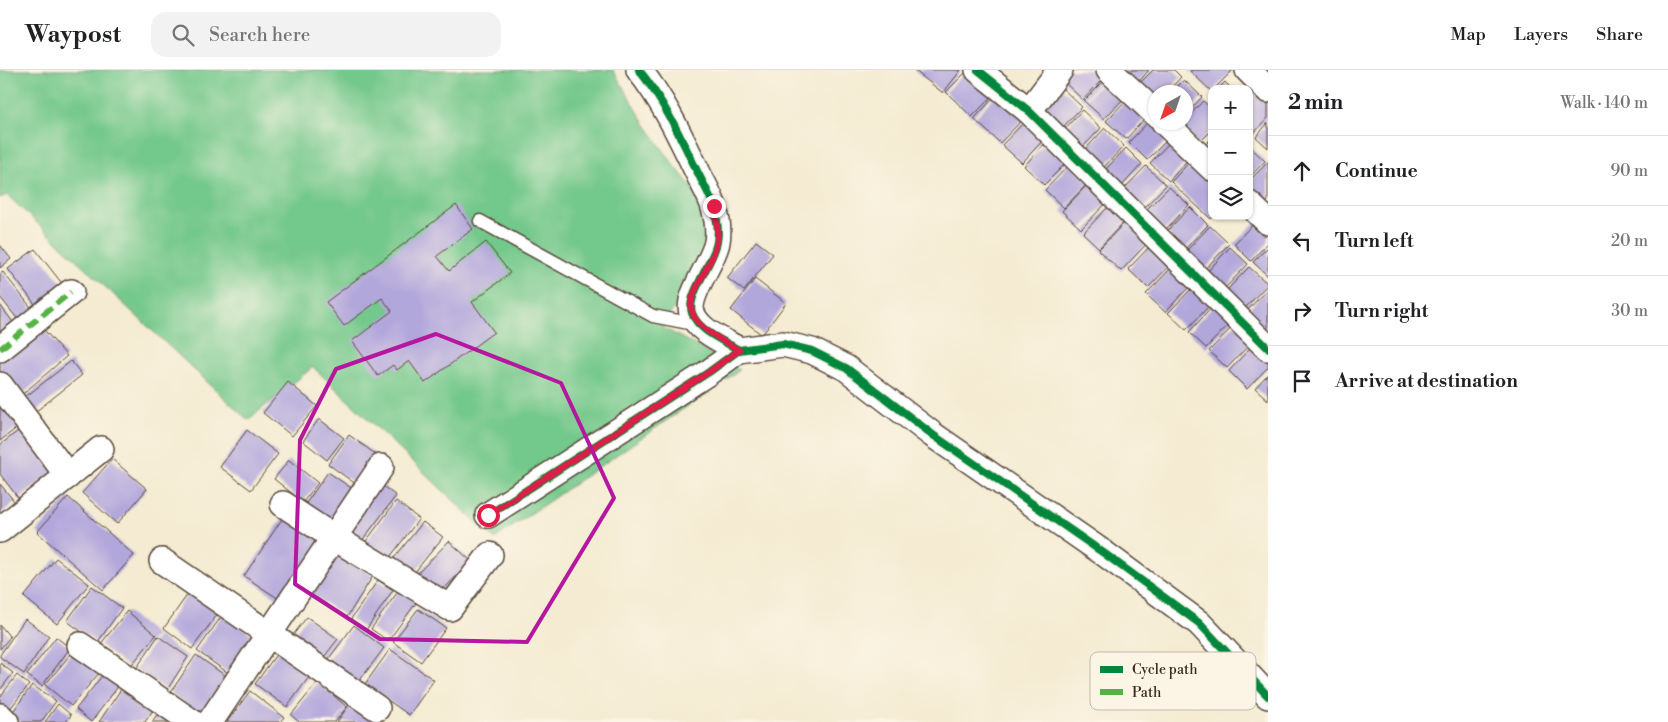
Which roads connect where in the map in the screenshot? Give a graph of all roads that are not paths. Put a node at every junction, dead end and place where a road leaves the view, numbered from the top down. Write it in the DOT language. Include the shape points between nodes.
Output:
graph roads {
  1 [pos="639,70"];
  2 [pos="978,70"];
  3 [pos="1060,70"];
  4 [pos="1109,70"];
  5 [pos="1248,70"];
  6 [pos="1268,90"];
  7 [pos="1148,107"];
  8 [pos="1029,111"];
  9 [pos="1172,130"];
  10 [pos="1208,164"];
  11 [pos="1253,208"];
  12 [pos="480,221"];
  13 [pos="1268,222"];
  14 [pos="71,292"];
  15 [pos="701,326"];
  16 [pos="1268,348"];
  17 [pos="0,349"];
  18 [pos="739,350"];
  19 [pos="0,385"];
  20 [pos="101,449"];
  21 [pos="381,467"];
  22 [pos="68,476"];
  23 [pos="283,504"];
  24 [pos="488,515"];
  25 [pos="0,530"];
  26 [pos="333,537"];
  27 [pos="490,555"];
  28 [pos="162,561"];
  29 [pos="268,635"];
  30 [pos="80,645"];
  31 [pos="1226,652"];
  32 [pos="1256,683"];
  33 [pos="1268,696"];
  34 [pos="378,708"];
  35 [pos="0,716"];
  36 [pos="6,722"];
  37 [pos="192,722"];
  38 [pos="210,722"];
  1 -- 15 [label="street" via="652,86 682,140 714,206 717,242 691,304 692,314"];
  2 -- 8 [label="street"];
  3 -- 8 [label="street"];
  4 -- 7 [label="street"];
  5 -- 6 [label="street"];
  8 -- 16 [label="street"];
  9 -- 10 [label="street"];
  11 -- 13 [label="street"];
  12 -- 15 [label="lane" via="653,316"];
  14 -- 17 [label="street"];
  15 -- 18 [label="street"];
  18 -- 24 [label="street"];
  18 -- 31 [label="street" via="783,344 812,351 846,368 934,435 1199,623"];
  19 -- 22 [label="street"];
  20 -- 22 [label="street"];
  21 -- 26 [label="street"];
  22 -- 25 [label="street"];
  23 -- 26 [label="street"];
  26 -- 27 [label="street" via="450,608"];
  26 -- 29 [label="street"];
  28 -- 29 [label="street"];
  29 -- 34 [label="street"];
  29 -- 38 [label="street"];
  30 -- 37 [label="street"];
  32 -- 33 [label="street"];
  35 -- 36 [label="street"];
}
